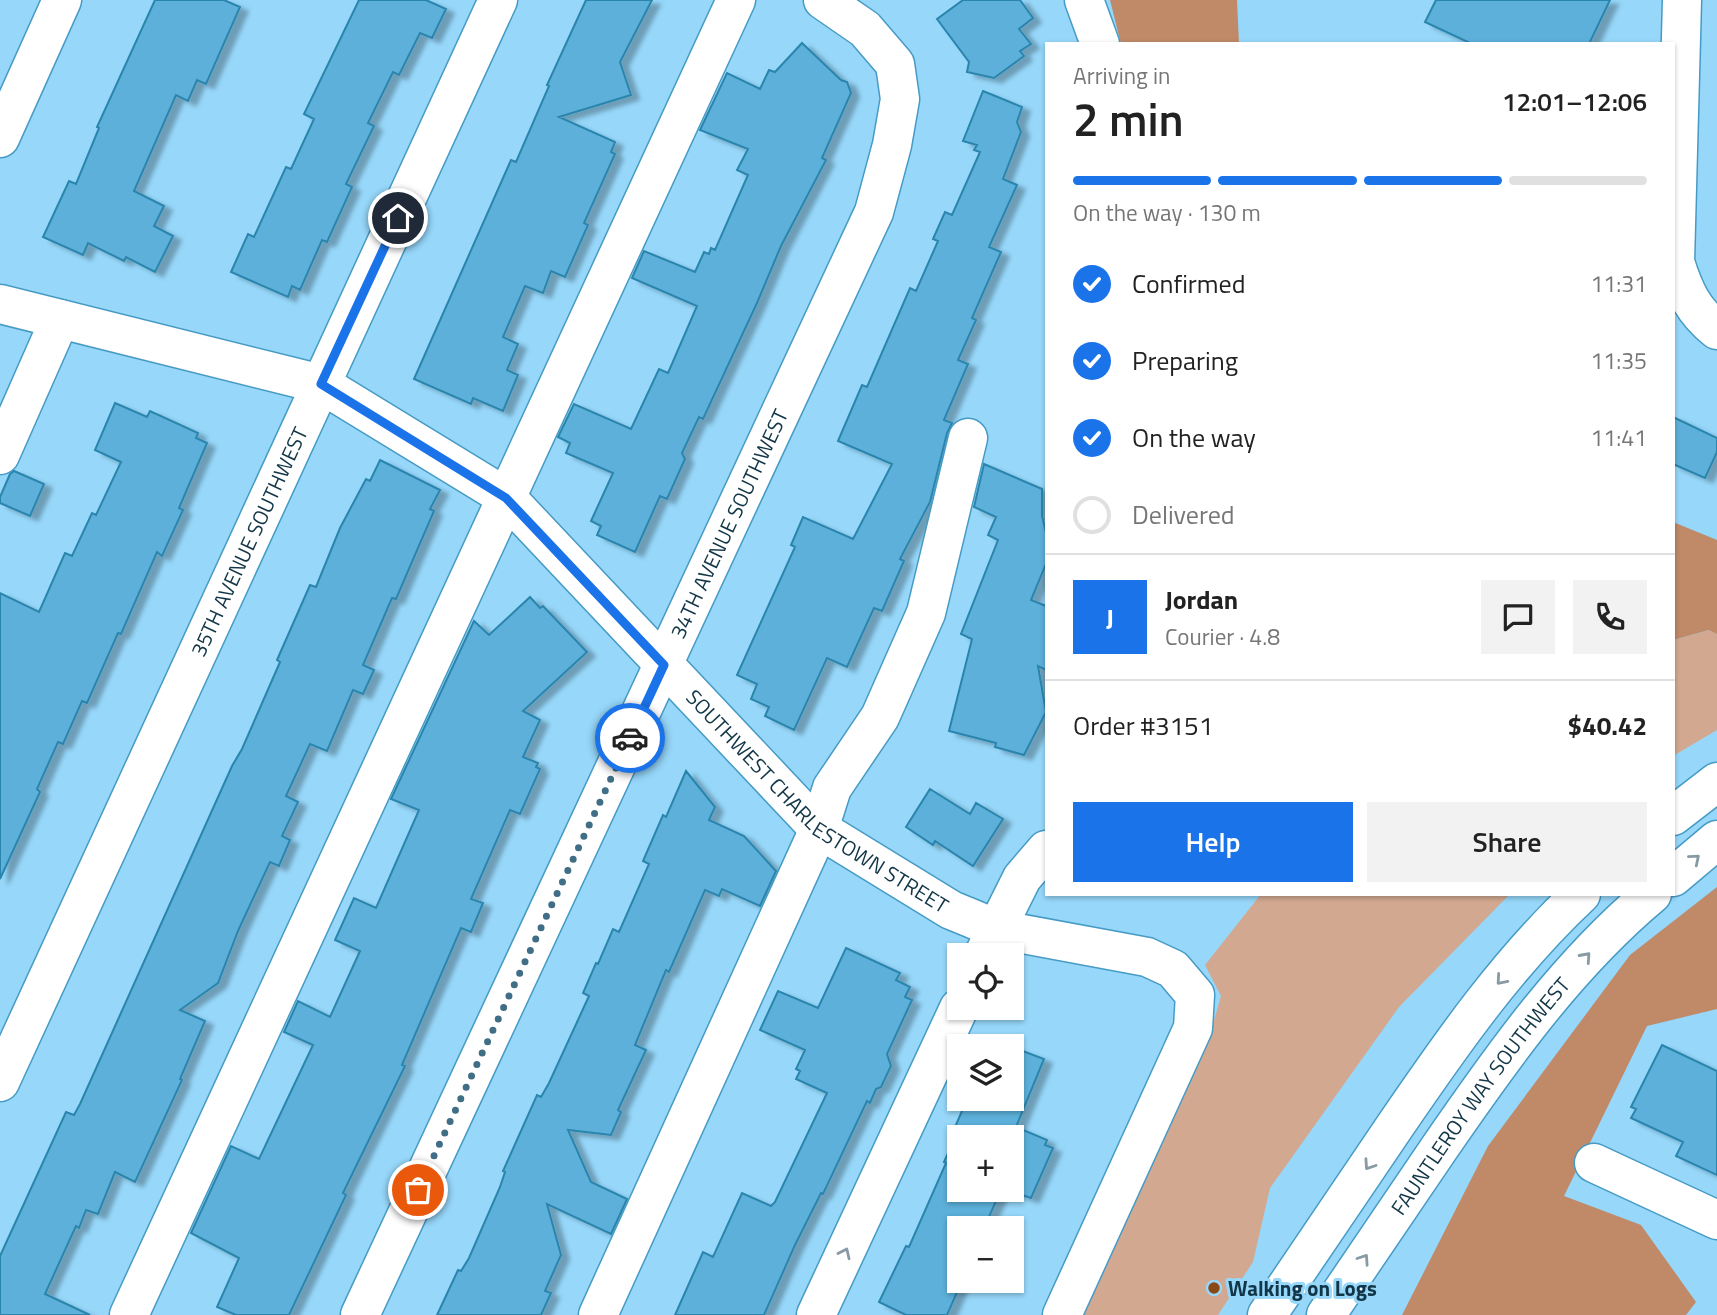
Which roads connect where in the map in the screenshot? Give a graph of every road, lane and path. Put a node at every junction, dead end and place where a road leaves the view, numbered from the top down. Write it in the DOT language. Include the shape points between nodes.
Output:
graph roads {
  1 [pos="62,0"];
  2 [pos="498,0"];
  3 [pos="736,0"];
  4 [pos="823,0"];
  5 [pos="1084,0"];
  6 [pos="1682,0"];
  7 [pos="1099,42"];
  8 [pos="0,138"];
  9 [pos="0,304"];
  10 [pos="60,319"];
  11 [pos="1717,330"];
  12 [pos="321,384"];
  13 [pos="968,438"];
  14 [pos="0,455"];
  15 [pos="506,498"];
  16 [pos="664,665"];
  17 [pos="1717,782"];
  18 [pos="1675,814"];
  19 [pos="819,829"];
  20 [pos="1717,841"];
  21 [pos="1045,851"];
  22 [pos="1675,875"];
  23 [pos="1579,896"];
  24 [pos="1650,896"];
  25 [pos="989,942"];
  26 [pos="953,1020"];
  27 [pos="0,1082"];
  28 [pos="1594,1163"];
  29 [pos="1717,1220"];
  30 [pos="129,1315"];
  31 [pos="360,1315"];
  32 [pos="598,1315"];
  33 [pos="816,1315"];
  34 [pos="1062,1315"];
  35 [pos="1267,1315"];
  36 [pos="1326,1315"];
  1 -- 8 [label="main road"];
  2 -- 12 [label="main road, 35TH AVENUE SOUTHWEST"];
  3 -- 15 [label="main road"];
  4 -- 16 [label="main road, 34TH AVENUE SOUTHWEST" via="865,30 895,64 900,99 892,145 874,212"];
  5 -- 7 [label="main road"];
  6 -- 11 [label="main road" via="1675,262 1693,306"];
  9 -- 10 [label="main road, SOUTHWEST CHARLESTOWN STREET"];
  10 -- 12 [label="main road, SOUTHWEST CHARLESTOWN STREET"];
  10 -- 14 [label="main road"];
  12 -- 15 [label="main road, SOUTHWEST CHARLESTOWN STREET"];
  12 -- 27 [label="main road, 35TH AVENUE SOUTHWEST"];
  13 -- 19 [label="main road" via="926,613 880,717 832,788"];
  15 -- 16 [label="main road, SOUTHWEST CHARLESTOWN STREET"];
  15 -- 30 [label="main road"];
  16 -- 19 [label="main road, SOUTHWEST CHARLESTOWN STREET"];
  16 -- 31 [label="main road, 34TH AVENUE SOUTHWEST"];
  17 -- 18 [label="main road"];
  19 -- 25 [label="main road, SOUTHWEST CHARLESTOWN STREET" via="951,910"];
  19 -- 32 [label="main road"];
  22 -- 20 [label="main road, one-way"];
  21 -- 25 [label="main road" via="1021,878"];
  23 -- 35 [label="main road, one-way" via="1490,993 1457,1037"];
  36 -- 24 [label="main road, FAUNTLEROY WAY SOUTHWEST, one-way" via="1530,1023 1591,951"];
  25 -- 34 [label="main road, SOUTHWEST CHARLESTOWN STREET" via="1147,957 1172,969 1195,995 1193,1028"];
  33 -- 26 [label="main road, one-way"];
  28 -- 29 [label="main road"];
}
